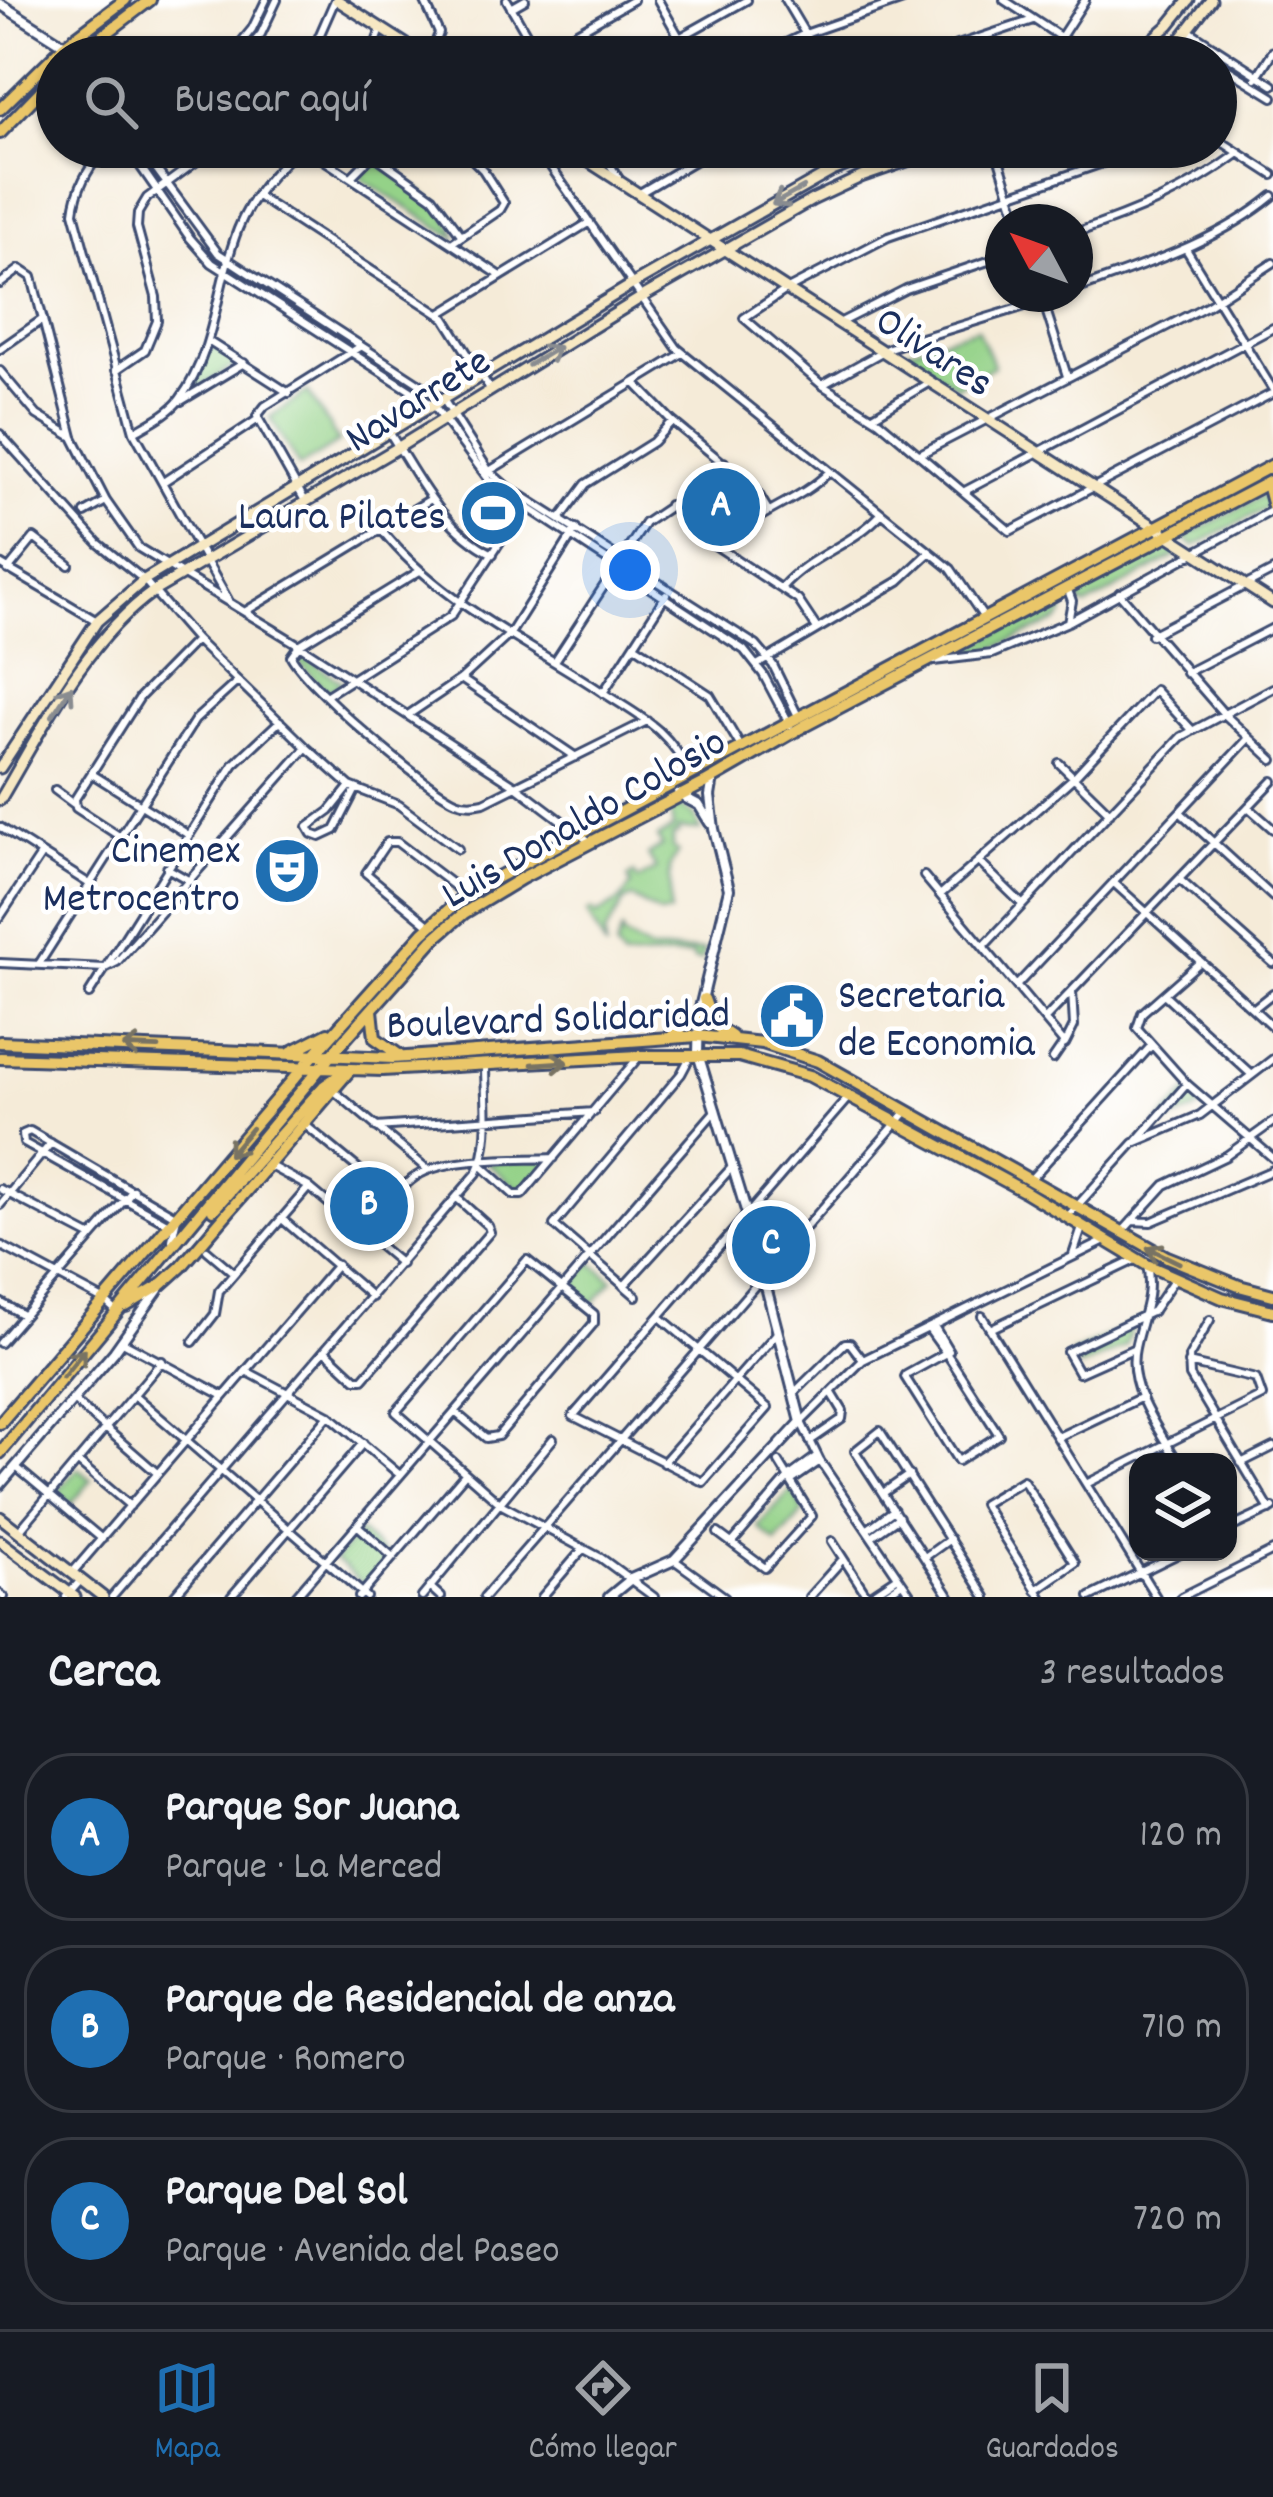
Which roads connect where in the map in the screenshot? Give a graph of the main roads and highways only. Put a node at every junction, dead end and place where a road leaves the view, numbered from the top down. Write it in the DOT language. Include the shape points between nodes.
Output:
graph roads {
  1 [pos="125,0"];
  2 [pos="150,0"];
  3 [pos="336,0"];
  4 [pos="1189,0"];
  5 [pos="1209,1"];
  6 [pos="113,8"];
  7 [pos="122,20"];
  8 [pos="77,36"];
  9 [pos="101,36"];
  10 [pos="393,36"];
  11 [pos="1157,36"];
  12 [pos="1183,36"];
  13 [pos="36,74"];
  14 [pos="36,94"];
  15 [pos="0,109"];
  16 [pos="3,126"];
  17 [pos="598,168"];
  18 [pos="838,168"];
  19 [pos="884,168"];
  20 [pos="711,239"];
  21 [pos="726,249"];
  22 [pos="1273,465"];
  23 [pos="1270,482"];
  24 [pos="1273,509"];
  25 [pos="1156,529"];
  26 [pos="1168,537"];
  27 [pos="1138,545"];
  28 [pos="1273,603"];
  29 [pos="31,719"];
  30 [pos="796,723"];
  31 [pos="24,759"];
  32 [pos="0,768"];
  33 [pos="0,800"];
  34 [pos="373,1007"];
  35 [pos="341,1026"];
  36 [pos="670,1038"];
  37 [pos="735,1039"];
  38 [pos="0,1042"];
  39 [pos="286,1054"];
  40 [pos="314,1055"];
  41 [pos="331,1055"];
  42 [pos="402,1057"];
  43 [pos="0,1058"];
  44 [pos="259,1068"];
  45 [pos="302,1069"];
  46 [pos="319,1070"];
  47 [pos="349,1070"];
  48 [pos="277,1099"];
  49 [pos="1071,1212"];
  50 [pos="191,1226"];
  51 [pos="1273,1294"];
  52 [pos="116,1311"];
  53 [pos="1273,1311"];
  54 [pos="0,1423"];
  55 [pos="0,1453"];
  56 [pos="0,1517"];
  57 [pos="2,1546"];
  58 [pos="70,1596"];
  59 [pos="107,1597"];
  1 -- 6 [label="main road"];
  2 -- 7 [label="main road"];
  3 -- 10 [label="main road"];
  4 -- 11 [label="main road"];
  5 -- 12 [label="main road"];
  6 -- 7 [label="main road"];
  6 -- 8 [label="main road"];
  7 -- 9 [label="main road"];
  13 -- 15 [label="main road"];
  14 -- 16 [label="main road"];
  17 -- 20 [label="main road, Olivares"];
  18 -- 20 [label="main road, Navarrete, one-way"];
  19 -- 21 [label="main road, Navarrete"];
  20 -- 21 [label="main road, Olivares"];
  20 -- 29 [label="main road, Navarrete" via="144,580 97,621"];
  21 -- 25 [label="main road, Olivares"];
  31 -- 21 [label="main road, Navarrete, one-way" via="109,632 154,591"];
  22 -- 25 [label="main road, Luis Donaldo Colosio"];
  23 -- 24 [label="main road"];
  23 -- 26 [label="main road, Luis Donaldo Colosio"];
  25 -- 26 [label="main road, Olivares"];
  25 -- 27 [label="main road, Luis Donaldo Colosio"];
  26 -- 27 [label="main road, Luis Donaldo Colosio"];
  26 -- 28 [label="main road, Olivares"];
  27 -- 30 [label="main road, Luis Donaldo Colosio"];
  27 -- 30 [label="main road, Luis Donaldo Colosio" via="1070,596"];
  29 -- 31 [label="main road" via="38,725"];
  29 -- 32 [label="main road, Navarrete"];
  30 -- 34 [label="main road, Luis Donaldo Colosio" via="713,778 464,913"];
  30 -- 35 [label="main road, Luis Donaldo Colosio" via="466,894"];
  31 -- 33 [label="main road, Navarrete"];
  34 -- 41 [label="main road, Luis Donaldo Colosio"];
  34 -- 42 [label="main road" via="375,1038"];
  35 -- 39 [label="main road"];
  35 -- 40 [label="main road, Luis Donaldo Colosio"];
  36 -- 37 [label="main road, Boulevard Solidaridad"];
  36 -- 37 [label="main road" via="701,1006"];
  36 -- 42 [label="main road, Boulevard Solidaridad"];
  37 -- 49 [label="main road, Boulevard Solidaridad" via="818,1061"];
  39 -- 38 [label="main road, Boulevard Solidaridad, one-way"];
  39 -- 40 [label="main road, Boulevard Solidaridad"];
  40 -- 41 [label="main road, Boulevard Solidaridad"];
  40 -- 45 [label="main road, Luis Donaldo Colosio"];
  41 -- 42 [label="main road, Boulevard Solidaridad"];
  41 -- 46 [label="main road, Luis Donaldo Colosio"];
  43 -- 44 [label="main road, Boulevard Solidaridad"];
  44 -- 45 [label="main road, Boulevard Solidaridad"];
  44 -- 48 [label="main road" via="275,1083"];
  45 -- 46 [label="main road, Boulevard Solidaridad"];
  45 -- 48 [label="main road, Luis Donaldo Colosio"];
  46 -- 47 [label="main road, Boulevard Solidaridad"];
  46 -- 50 [label="main road, Luis Donaldo Colosio"];
  47 -- 49 [label="main road, Boulevard Solidaridad, one-way" via="739,1056 849,1096"];
  47 -- 50 [label="main road" via="329,1081"];
  47 -- 52 [label="main road" via="161,1285"];
  48 -- 54 [label="main road, Luis Donaldo Colosio, one-way"];
  51 -- 49 [label="main road, Boulevard Solidaridad, one-way" via="1212,1277"];
  49 -- 53 [label="main road, Boulevard Solidaridad" via="1142,1262"];
  50 -- 52 [label="main road, Luis Donaldo Colosio"];
  55 -- 52 [label="main road, Luis Donaldo Colosio, one-way"];
  56 -- 59 [label="main road"];
  57 -- 58 [label="main road"];
}
